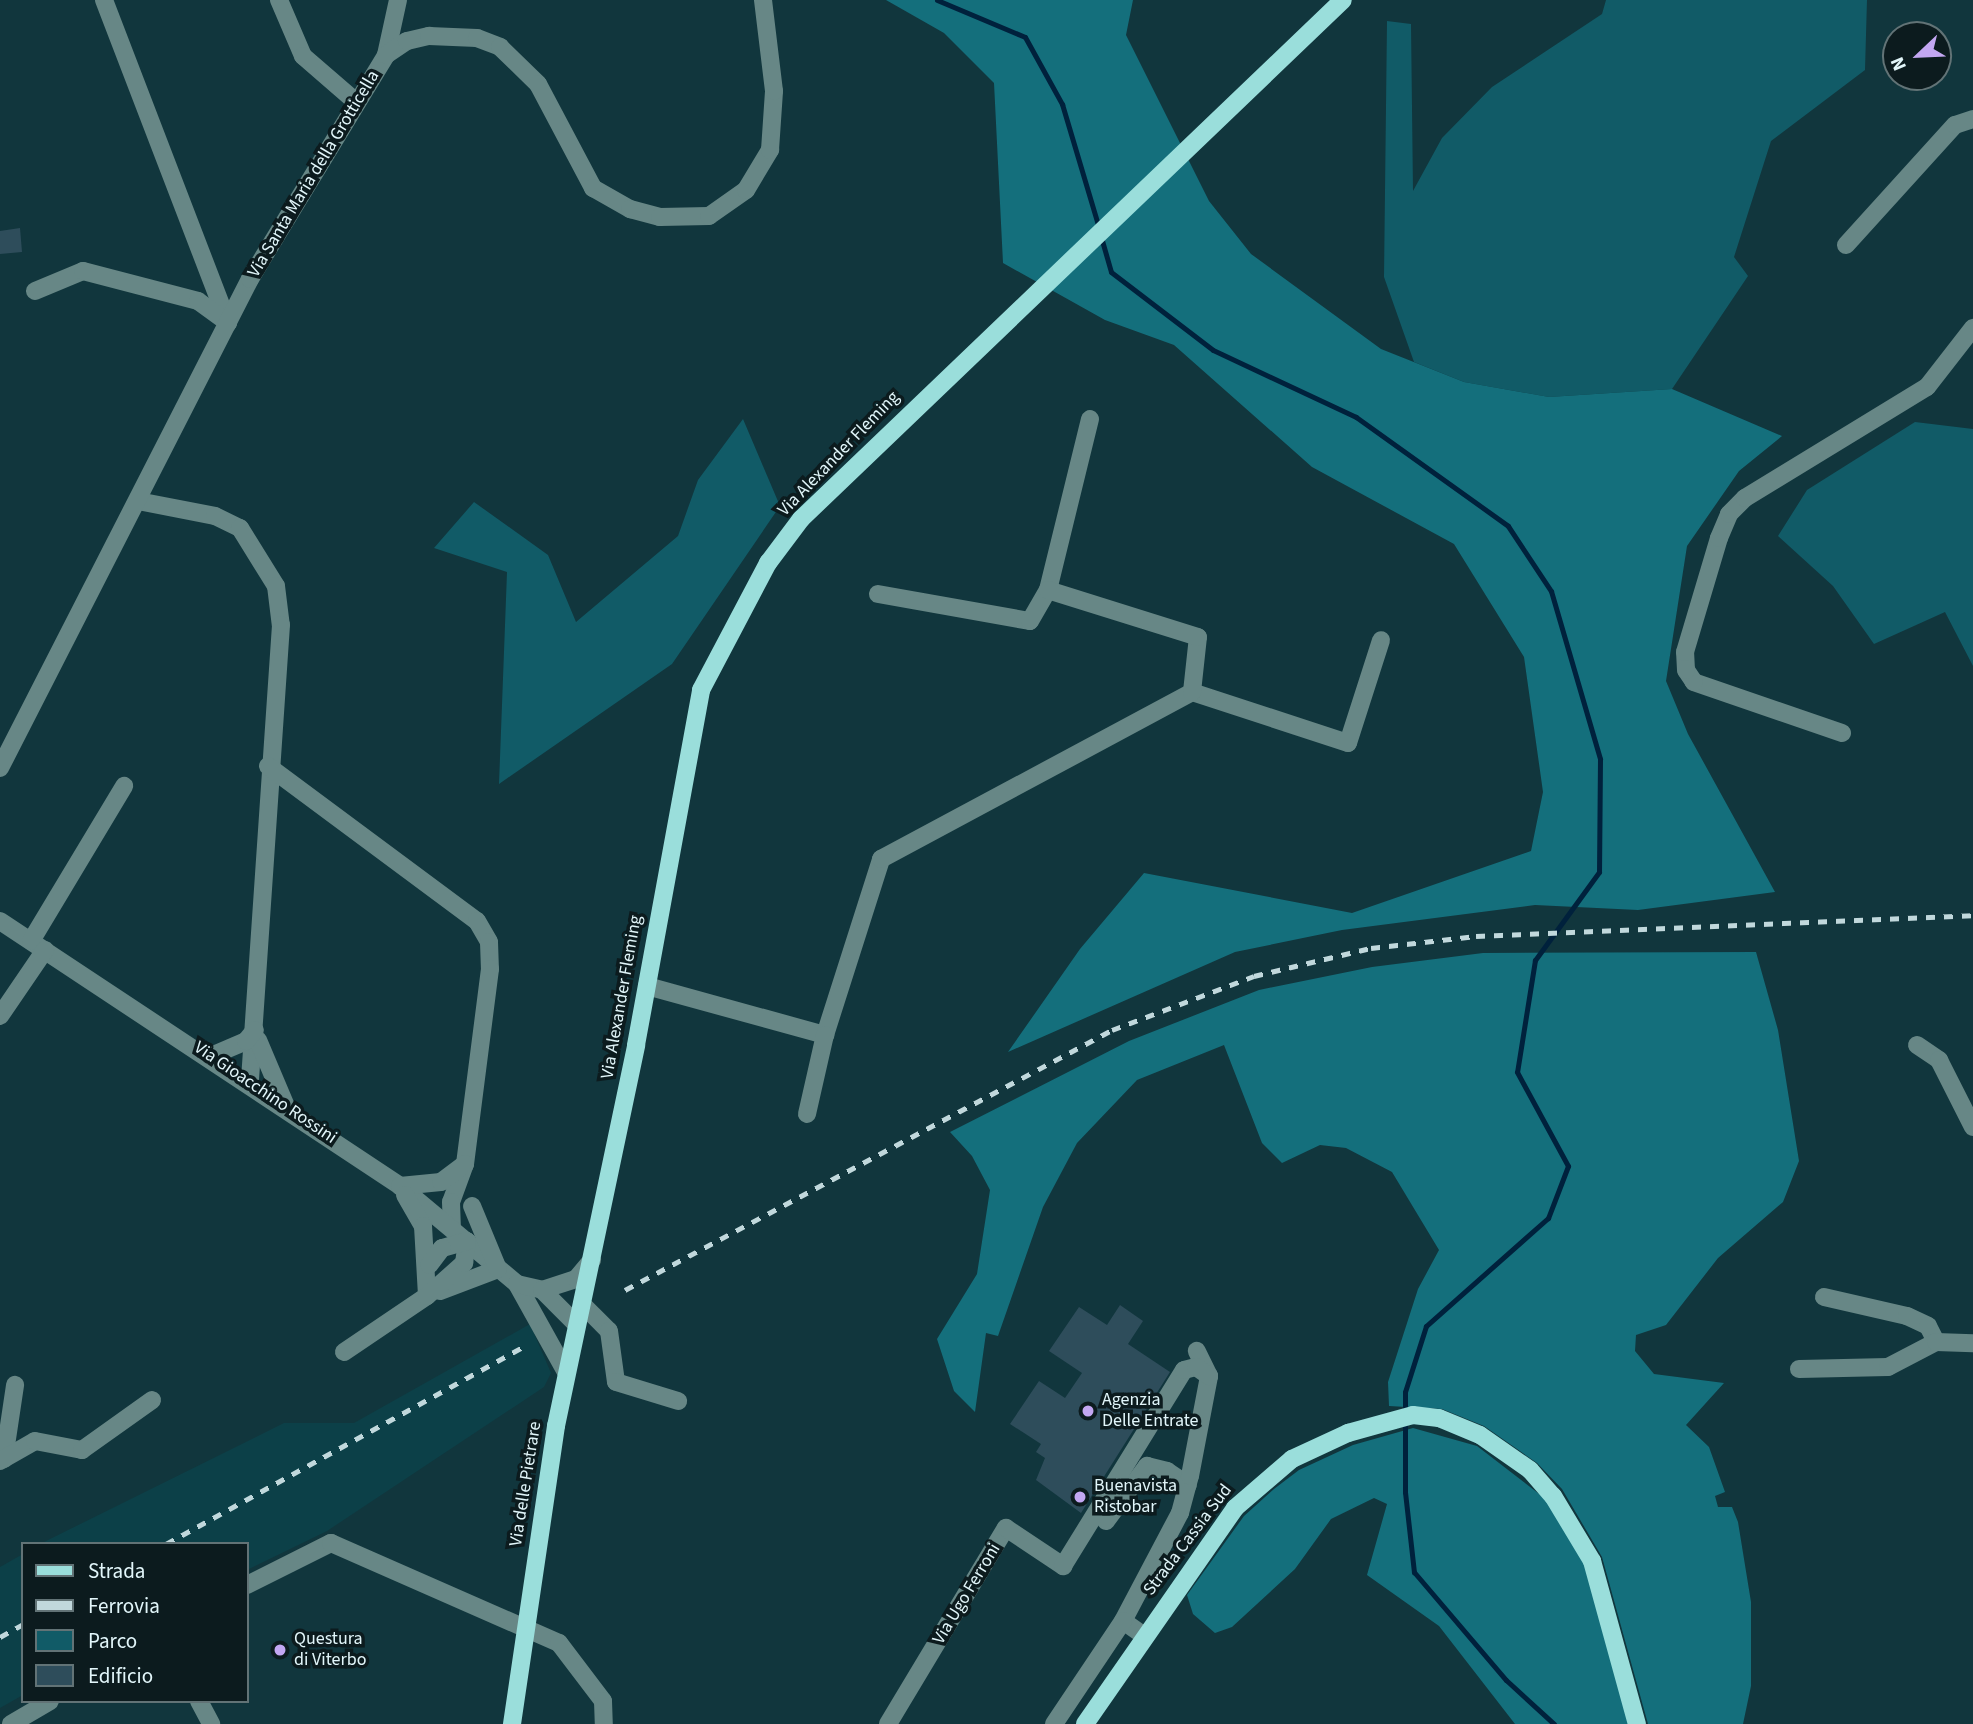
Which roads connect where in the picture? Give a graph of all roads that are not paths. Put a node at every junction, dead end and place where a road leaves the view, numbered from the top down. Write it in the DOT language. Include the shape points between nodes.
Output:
graph roads {
  1 [pos="104,0"];
  2 [pos="279,0"];
  3 [pos="398,0"];
  4 [pos="763,0"];
  5 [pos="1343,0"];
  6 [pos="386,55"];
  7 [pos="355,101"];
  8 [pos="1973,119"];
  9 [pos="1846,245"];
  10 [pos="34,290"];
  11 [pos="228,323"];
  12 [pos="1973,328"];
  13 [pos="1090,419"];
  14 [pos="138,501"];
  15 [pos="1048,590"];
  16 [pos="878,594"];
  17 [pos="1381,640"];
  18 [pos="1192,692"];
  19 [pos="1842,733"];
  20 [pos="268,766"];
  21 [pos="0,768"];
  22 [pos="124,786"];
  23 [pos="0,921"];
  24 [pos="38,946"];
  25 [pos="647,986"];
  26 [pos="0,1016"];
  27 [pos="255,1030"];
  28 [pos="825,1035"];
  29 [pos="1917,1045"];
  30 [pos="211,1056"];
  31 [pos="267,1069"];
  32 [pos="250,1081"];
  33 [pos="286,1106"];
  34 [pos="807,1114"];
  35 [pos="1973,1127"];
  36 [pos="465,1164"];
  37 [pos="400,1186"];
  38 [pos="472,1206"];
  39 [pos="452,1228"];
  40 [pos="467,1241"];
  41 [pos="593,1257"];
  42 [pos="429,1265"];
  43 [pos="498,1269"];
  44 [pos="517,1284"];
  45 [pos="542,1290"];
  46 [pos="427,1296"];
  47 [pos="1824,1297"];
  48 [pos="582,1304"];
  49 [pos="534,1307"];
  50 [pos="577,1325"];
  51 [pos="1936,1342"];
  52 [pos="1973,1342"];
  53 [pos="1196,1350"];
  54 [pos="344,1352"];
  55 [pos="1799,1369"];
  56 [pos="566,1372"];
  57 [pos="1209,1376"];
  58 [pos="15,1385"];
  59 [pos="152,1401"];
  60 [pos="678,1401"];
  61 [pos="2,1460"];
  62 [pos="1188,1485"];
  63 [pos="1092,1542"];
  64 [pos="248,1584"];
  65 [pos="1122,1621"];
  66 [pos="526,1624"];
  67 [pos="1143,1634"];
  68 [pos="47,1703"];
  69 [pos="200,1703"];
  70 [pos="11,1724"];
  71 [pos="211,1724"];
  72 [pos="512,1724"];
  73 [pos="604,1724"];
  74 [pos="888,1724"];
  75 [pos="1055,1724"];
  76 [pos="1085,1724"];
  77 [pos="1637,1724"];
  1 -- 11 [label="street"];
  2 -- 7 [label="street" via="303,56"];
  3 -- 6 [label="street"];
  4 -- 6 [label="street, Via Santa Maria della Grotticella" via="774,91 770,150 746,190 709,216 684,219 629,209 593,188 538,84 500,47 477,38 429,36 407,41"];
  5 -- 25 [label="main road, Via Alexander Fleming" via="801,519 742,610 701,690"];
  6 -- 7 [label="street, Via Santa Maria della Grotticella"];
  7 -- 11 [label="street, Via Santa Maria della Grotticella"];
  8 -- 9 [label="street" via="1955,125"];
  10 -- 11 [label="street" via="83,271 198,301"];
  11 -- 14 [label="street, Via Santa Maria della Grotticella"];
  12 -- 19 [label="street" via="1927,387 1745,498 1729,514 1719,538 1685,652 1686,670 1694,682"];
  13 -- 15 [label="street"];
  14 -- 20 [label="street" via="215,516 240,528 276,586 281,625"];
  14 -- 21 [label="street, Via Santa Maria della Grotticella"];
  15 -- 16 [label="street" via="1030,621"];
  15 -- 18 [label="street" via="1198,637"];
  17 -- 18 [label="street" via="1348,743"];
  18 -- 28 [label="street" via="881,859"];
  20 -- 27 [label="street"];
  20 -- 36 [label="street" via="477,921 489,942 490,969"];
  22 -- 24 [label="street"];
  23 -- 24 [label="street, Via Gioacchino Rossini"];
  24 -- 26 [label="street"];
  24 -- 30 [label="street, Via Gioacchino Rossini"];
  25 -- 28 [label="street"];
  25 -- 41 [label="main road, Via Alexander Fleming"];
  27 -- 30 [label="street" via="246,1041"];
  27 -- 31 [label="street"];
  27 -- 32 [label="street"];
  28 -- 34 [label="street"];
  29 -- 35 [label="street" via="1939,1060"];
  30 -- 32 [label="street, Via Gioacchino Rossini"];
  31 -- 32 [label="street"];
  31 -- 33 [label="street"];
  32 -- 33 [label="street, Via Gioacchino Rossini"];
  33 -- 37 [label="street, Via Gioacchino Rossini"];
  36 -- 37 [label="street" via="441,1182"];
  36 -- 38 [label="street"];
  36 -- 39 [label="street" via="451,1202"];
  37 -- 39 [label="street, Via Gioacchino Rossini"];
  37 -- 42 [label="street" via="423,1226"];
  38 -- 39 [label="street"];
  38 -- 43 [label="street"];
  39 -- 40 [label="street, Via Gioacchino Rossini"];
  40 -- 42 [label="street" via="442,1248"];
  40 -- 43 [label="street, Via Gioacchino Rossini"];
  40 -- 46 [label="street" via="464,1263"];
  41 -- 45 [label="street" via="576,1279"];
  41 -- 48 [label="main road, Via delle Pietrare"];
  42 -- 46 [label="street"];
  43 -- 44 [label="street, Via Gioacchino Rossini"];
  43 -- 46 [label="street"];
  44 -- 45 [label="street"];
  44 -- 49 [label="street"];
  45 -- 50 [label="street"];
  46 -- 54 [label="street"];
  47 -- 51 [label="street" via="1907,1316 1928,1326"];
  48 -- 50 [label="main road, Via delle Pietrare"];
  48 -- 60 [label="street" via="609,1331 616,1382"];
  49 -- 50 [label="street"];
  49 -- 56 [label="street"];
  50 -- 56 [label="main road, Via delle Pietrare"];
  51 -- 52 [label="street"];
  51 -- 55 [label="street" via="1888,1367"];
  53 -- 57 [label="street"];
  56 -- 66 [label="main road, Via delle Pietrare"];
  57 -- 62 [label="street"];
  57 -- 74 [label="street, Via Ugo Ferroni" via="1196,1367 1184,1370 1063,1566 1006,1528"];
  58 -- 61 [label="street"];
  59 -- 61 [label="street" via="82,1450 35,1441"];
  62 -- 63 [label="street" via="1147,1466"];
  62 -- 65 [label="street" via="1180,1513"];
  64 -- 66 [label="street" via="331,1543"];
  65 -- 67 [label="street"];
  65 -- 75 [label="street"];
  66 -- 72 [label="main road, Via delle Pietrare"];
  66 -- 73 [label="street" via="559,1643 603,1700"];
  67 -- 76 [label="main road, Strada Cassia Sud"];
  67 -- 77 [label="main road, Strada Cassia Sud" via="1235,1508 1266,1479 1325,1443 1390,1419 1424,1415 1454,1423 1530,1471 1577,1529 1592,1561"];
  68 -- 70 [label="street"];
  69 -- 71 [label="street"];
}
